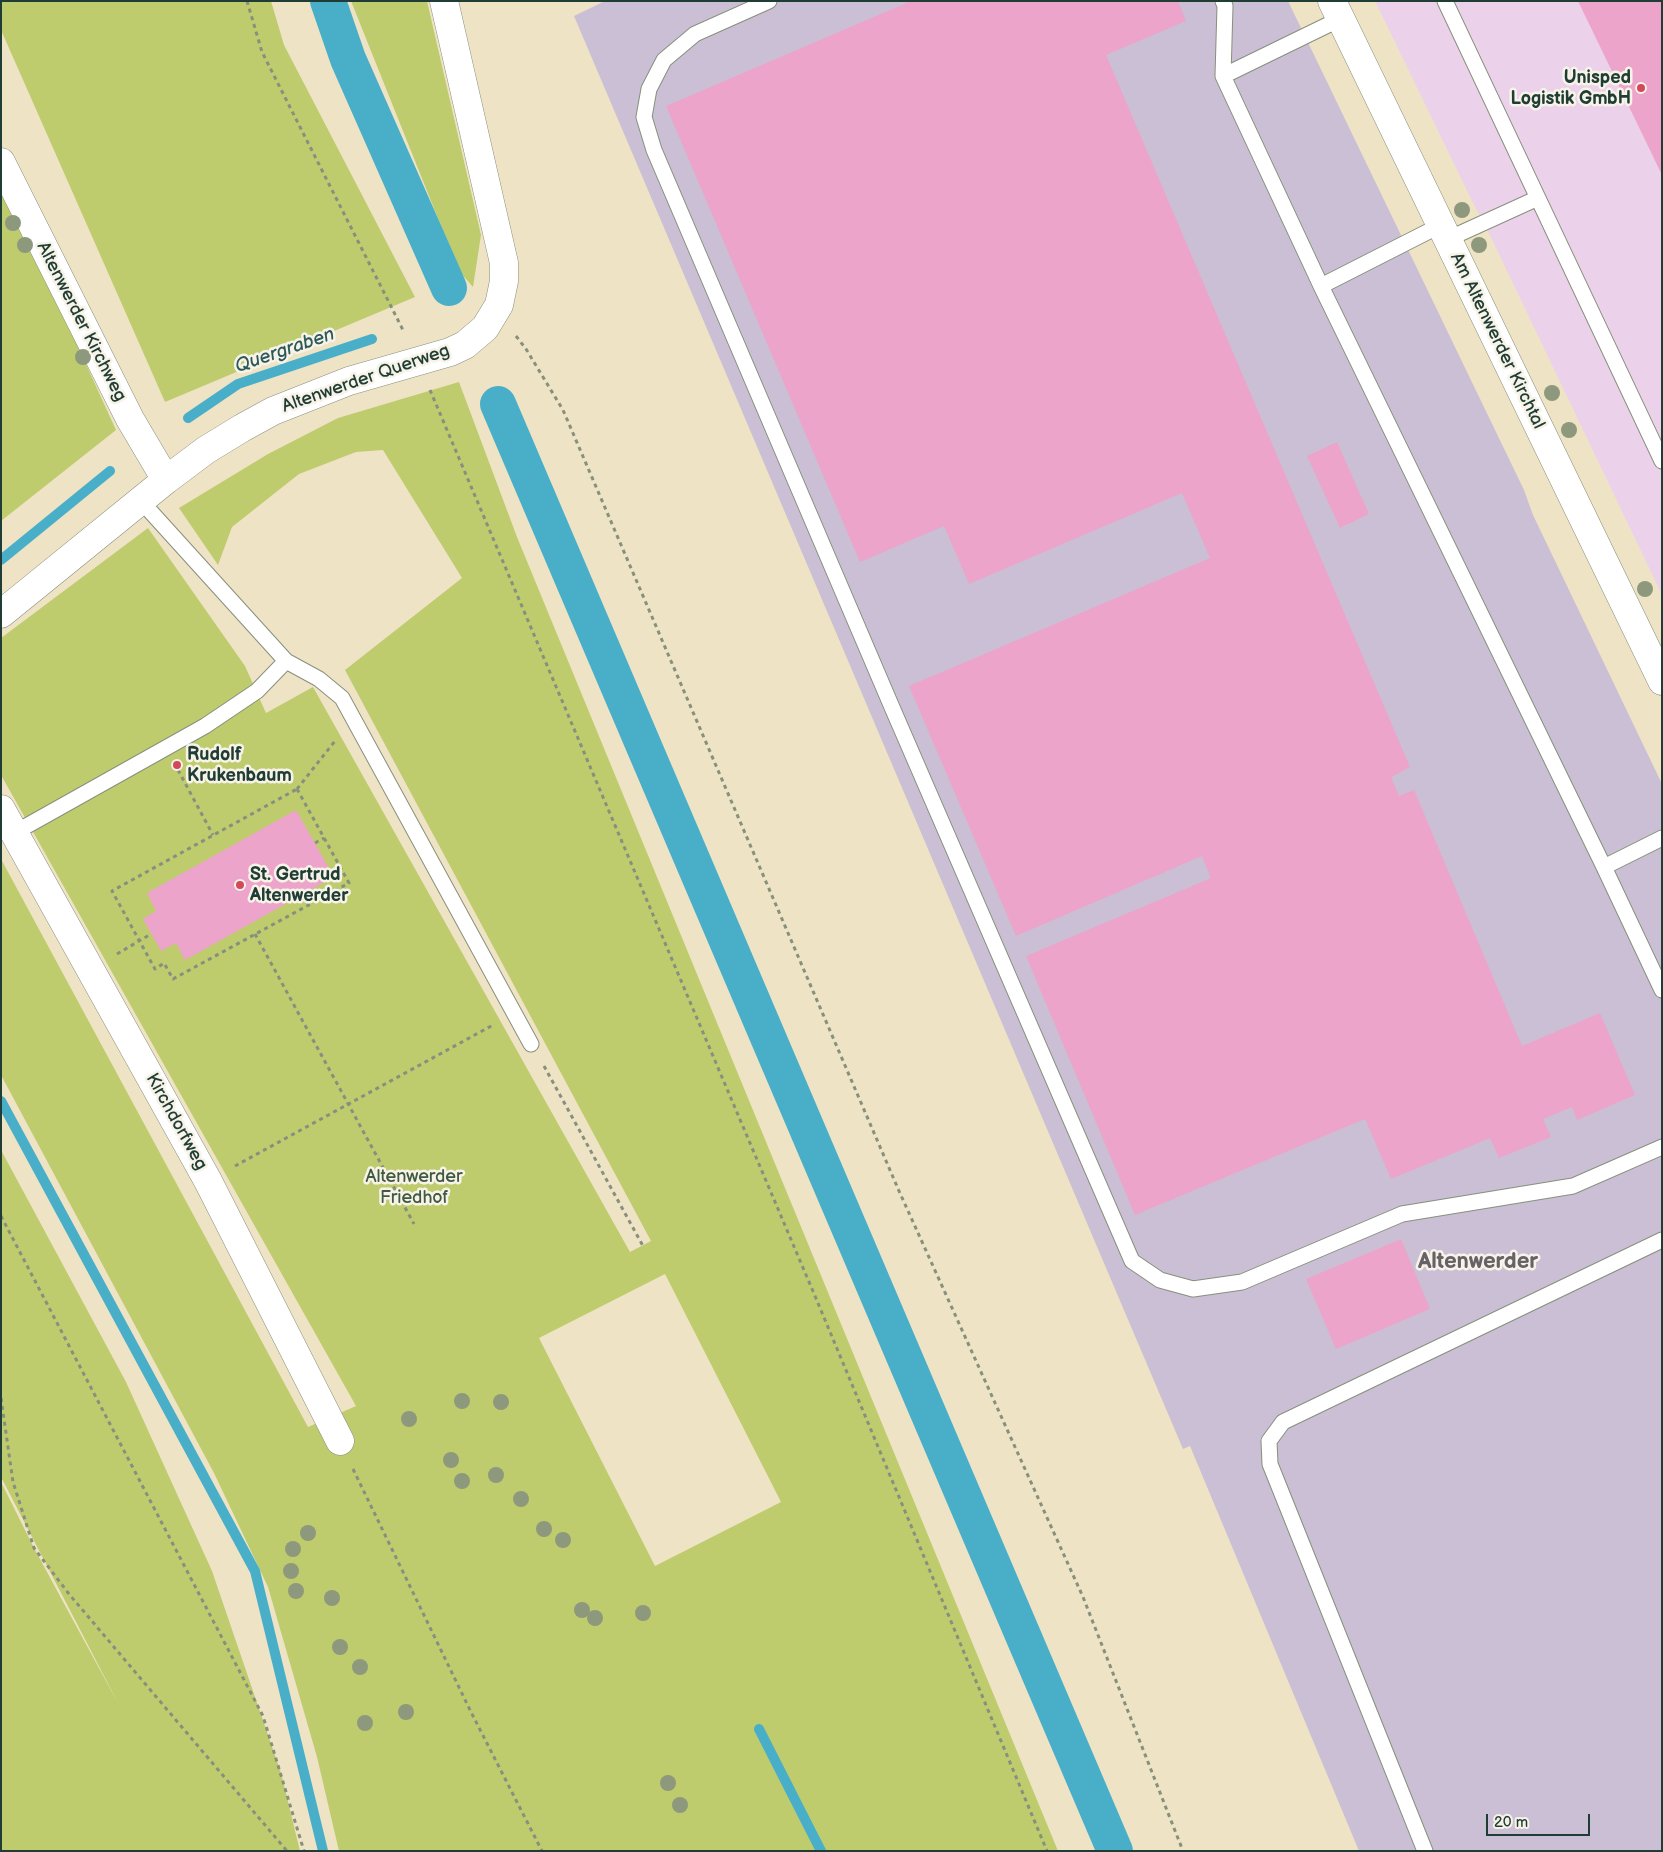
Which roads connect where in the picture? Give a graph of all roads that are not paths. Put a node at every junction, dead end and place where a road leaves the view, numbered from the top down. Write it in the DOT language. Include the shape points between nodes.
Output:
graph roads {
  1 [pos="444,1"];
  2 [pos="768,1"];
  3 [pos="1222,1"];
  4 [pos="1445,1"];
  5 [pos="1336,10"];
  6 [pos="1223,76"];
  7 [pos="1,162"];
  8 [pos="1538,198"];
  9 [pos="1444,232"];
  10 [pos="1321,286"];
  11 [pos="1662,461"];
  12 [pos="166,480"];
  13 [pos="141,501"];
  14 [pos="1,614"];
  15 [pos="286,661"];
  16 [pos="1662,681"];
  17 [pos="1,809"];
  18 [pos="14,833"];
  19 [pos="1662,838"];
  20 [pos="1604,867"];
  21 [pos="1662,990"];
  22 [pos="531,1044"];
  23 [pos="1662,1147"];
  24 [pos="1662,1240"];
  25 [pos="340,1441"];
  26 [pos="1425,1851"];
  1 -- 12 [label="street, Altenwerder Querweg" via="504,263 499,305 485,328 465,345 349,381 273,411 206,450"];
  2 -- 23 [label="lane" via="695,34 664,60 649,89 644,118 654,150 1132,1261 1160,1280 1193,1289 1242,1282 1402,1214 1573,1186"];
  3 -- 6 [label="lane" via="1225,6"];
  4 -- 8 [label="lane"];
  5 -- 6 [label="lane"];
  5 -- 9 [label="street, Am Altenwerder Kirchtal"];
  6 -- 10 [label="lane"];
  7 -- 12 [label="street, Altenwerder Kirchweg" via="130,419"];
  8 -- 9 [label="lane"];
  8 -- 11 [label="lane"];
  9 -- 10 [label="lane"];
  9 -- 16 [label="street, Am Altenwerder Kirchtal"];
  10 -- 20 [label="lane"];
  12 -- 13 [label="street, Altenwerder Querweg"];
  13 -- 14 [label="street, Altenwerder Querweg"];
  13 -- 15 [label="lane"];
  15 -- 18 [label="lane" via="257,691 206,726"];
  15 -- 22 [label="lane" via="319,679 342,698"];
  17 -- 18 [label="street, Kirchdorfweg"];
  18 -- 25 [label="street, Kirchdorfweg" via="208,1181"];
  19 -- 20 [label="lane"];
  20 -- 21 [label="lane"];
  24 -- 26 [label="lane" via="1283,1422 1269,1441 1270,1464"];
}
